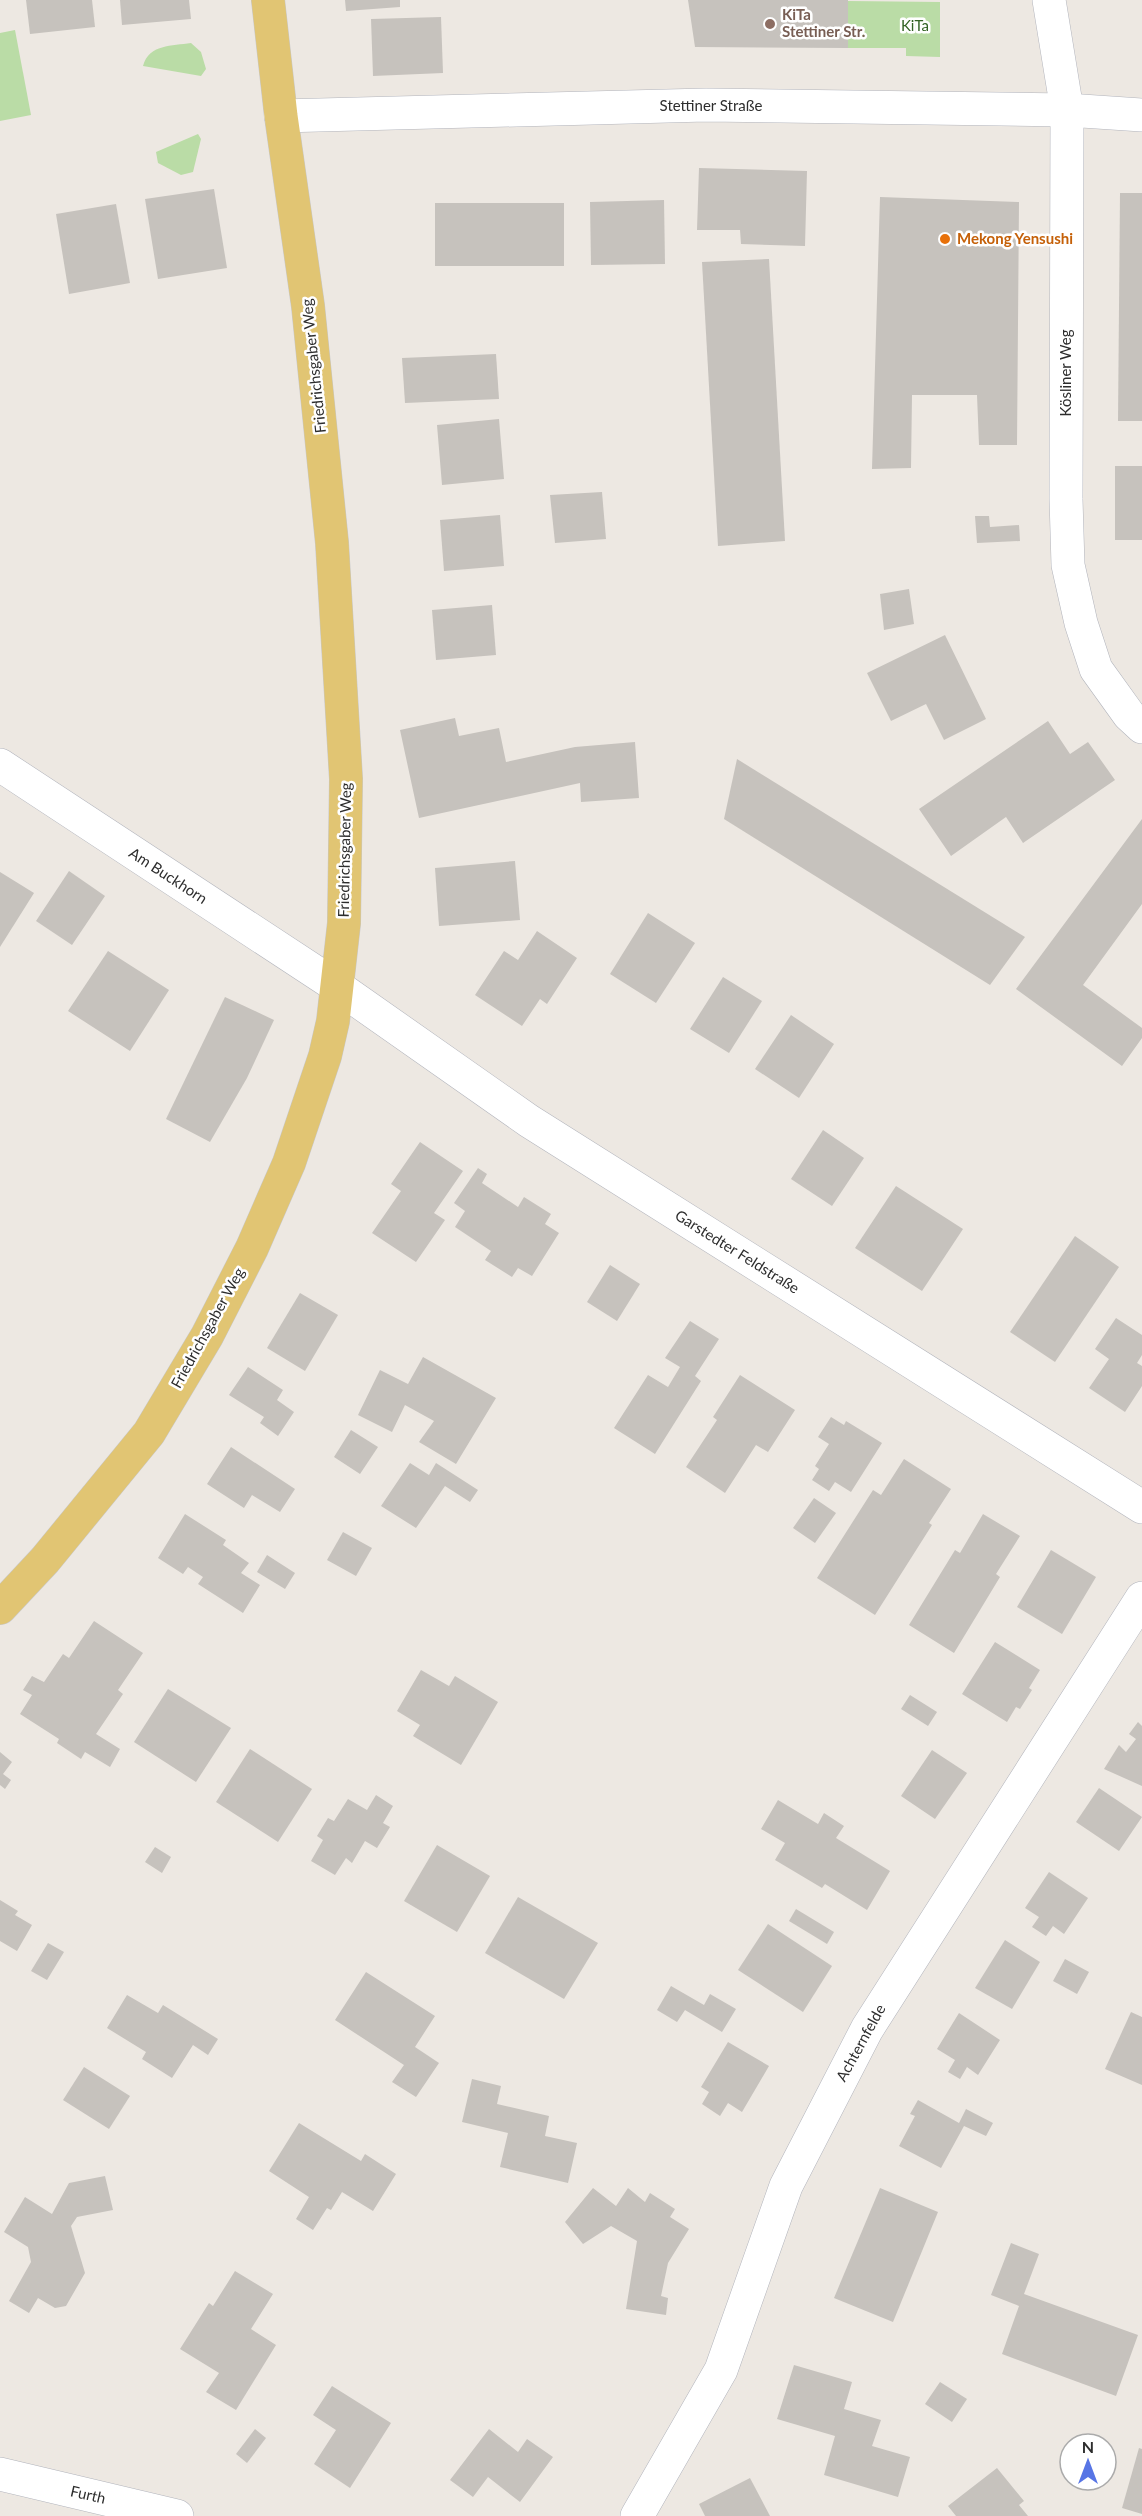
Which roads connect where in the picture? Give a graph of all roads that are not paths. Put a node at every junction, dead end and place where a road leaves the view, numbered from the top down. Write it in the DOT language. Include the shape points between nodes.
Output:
graph roads {
  1 [pos="268,0"];
  2 [pos="1049,0"];
  3 [pos="1067,110"];
  4 [pos="1142,115"];
  5 [pos="281,116"];
  6 [pos="1142,727"];
  7 [pos="0,765"];
  8 [pos="338,987"];
  9 [pos="1142,1507"];
  10 [pos="1142,1598"];
  11 [pos="0,1608"];
  12 [pos="0,2474"];
  13 [pos="177,2516"];
  14 [pos="637,2516"];
  1 -- 5 [label="main road, Friedrichsgaber Weg"];
  2 -- 3 [label="street, Kösliner Weg"];
  3 -- 4 [label="street, Stettiner Straße"];
  3 -- 5 [label="street, Stettiner Straße" via="706,105"];
  3 -- 6 [label="street, Kösliner Weg" via="1068,565 1096,669"];
  5 -- 8 [label="main road, Friedrichsgaber Weg" via="308,306 332,543 346,779 345,923"];
  7 -- 8 [label="street, Am Buckhorn"];
  8 -- 9 [label="street, Garstedter Feldstraße" via="529,1121"];
  8 -- 11 [label="main road, Friedrichsgaber Weg" via="325,1056 289,1163 207,1336 149,1433 45,1560"];
  10 -- 14 [label="street, Achternfelde" via="867,2029 786,2186 721,2370"];
  12 -- 13 [label="street, Furth"];
}
